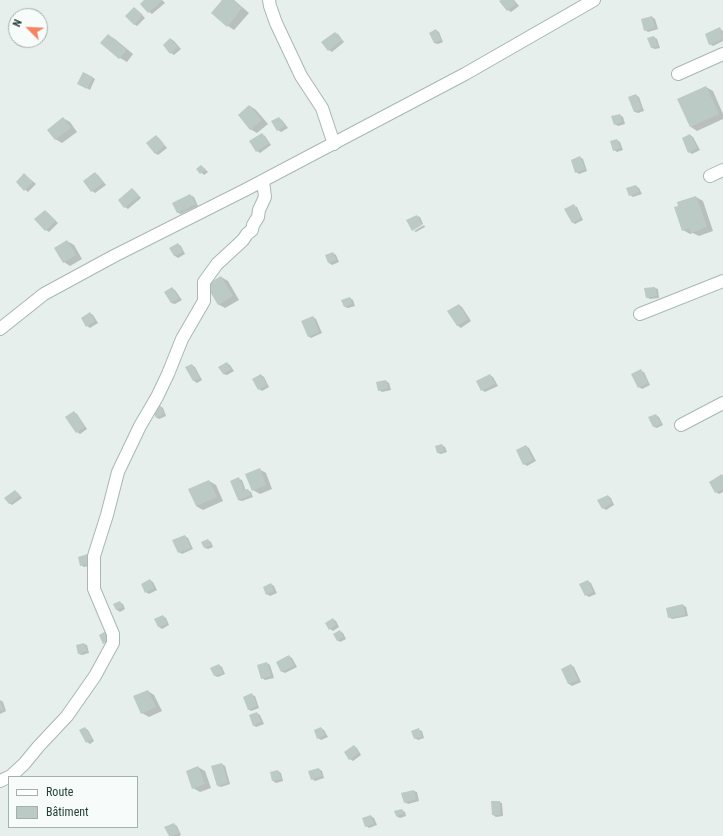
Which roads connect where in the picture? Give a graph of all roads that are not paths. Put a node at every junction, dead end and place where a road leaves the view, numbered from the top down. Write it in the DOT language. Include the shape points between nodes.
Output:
graph roads {
  1 [pos="269,0"];
  2 [pos="594,0"];
  3 [pos="723,54"];
  4 [pos="678,74"];
  5 [pos="334,144"];
  6 [pos="723,170"];
  7 [pos="710,176"];
  8 [pos="263,181"];
  9 [pos="723,281"];
  10 [pos="640,314"];
  11 [pos="0,329"];
  12 [pos="723,403"];
  13 [pos="681,425"];
  14 [pos="11,776"];
  1 -- 5 [label="street" via="276,24 301,76 322,108"];
  2 -- 5 [label="street" via="465,74"];
  3 -- 4 [label="street"];
  5 -- 8 [label="street"];
  6 -- 7 [label="street"];
  8 -- 11 [label="street" via="44,294"];
  8 -- 14 [label="street" via="265,197 252,230 217,264 204,282 204,301 182,339 158,397 140,426 118,472 94,556 94,588 113,634 113,643 95,676 67,716"];
  9 -- 10 [label="street"];
  12 -- 13 [label="street"];
}
